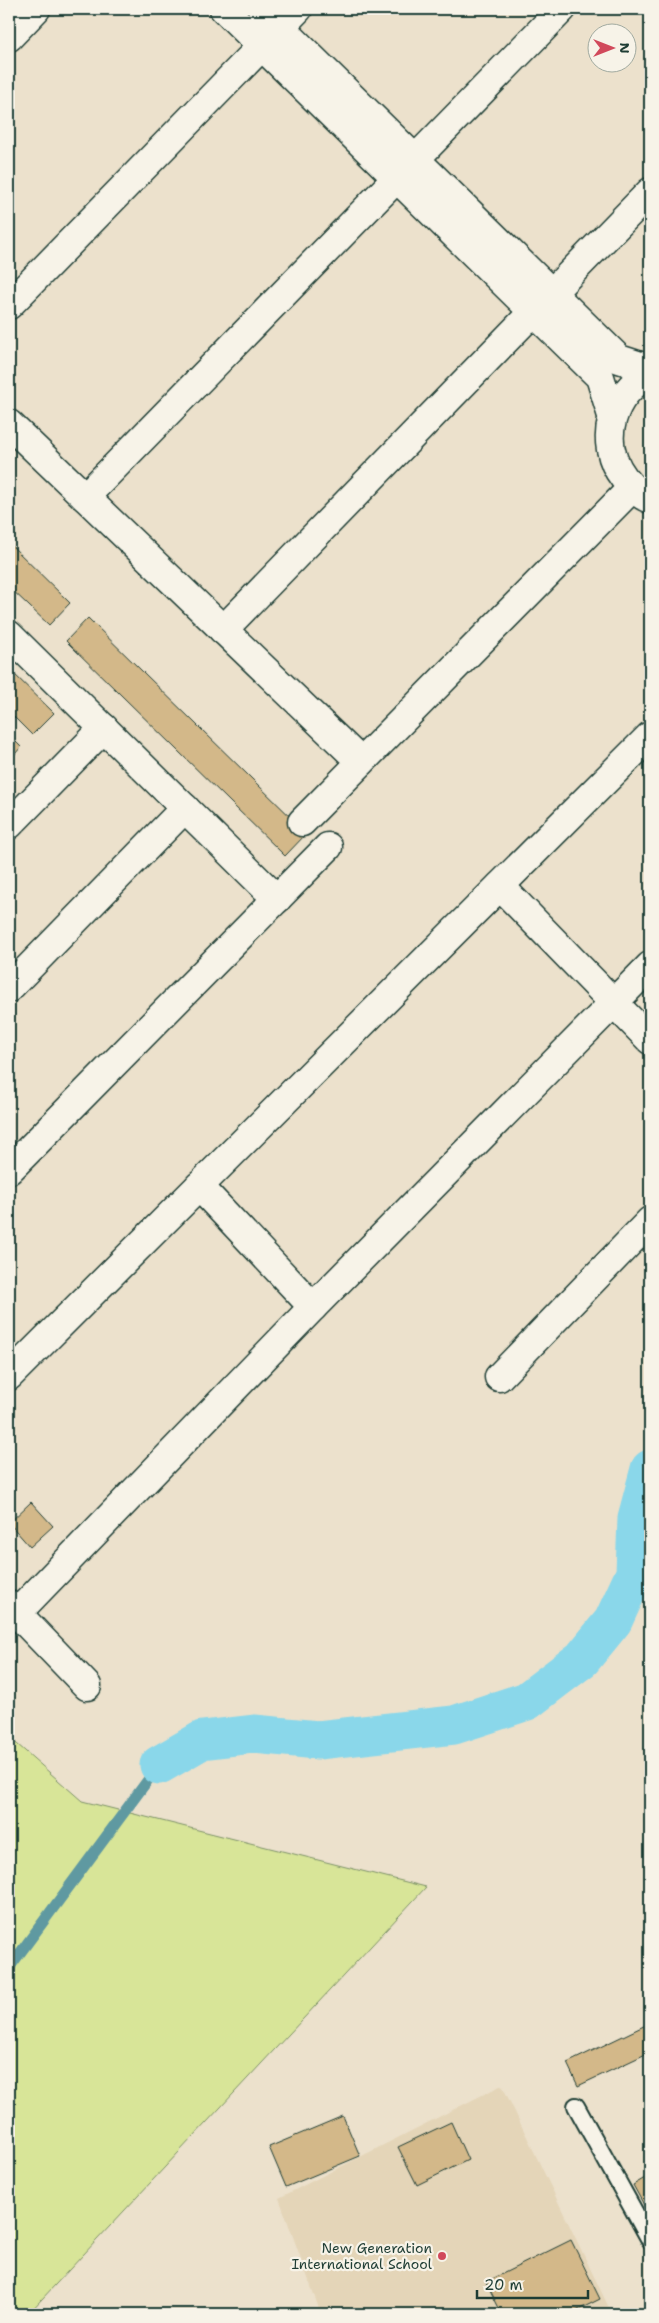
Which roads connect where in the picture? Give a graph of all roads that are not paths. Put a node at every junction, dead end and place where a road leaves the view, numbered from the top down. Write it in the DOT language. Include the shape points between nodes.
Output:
graph roads {
  1 [pos="36,9"];
  2 [pos="224,9"];
  3 [pos="562,9"];
  4 [pos="275,23"];
  5 [pos="9,37"];
  6 [pos="406,169"];
  7 [pos="650,192"];
  8 [pos="543,303"];
  9 [pos="9,305"];
  10 [pos="650,369"];
  11 [pos="650,374"];
  12 [pos="612,416"];
  13 [pos="9,424"];
  14 [pos="641,494"];
  15 [pos="84,497"];
  16 [pos="223,630"];
  17 [pos="9,635"];
  18 [pos="104,728"];
  19 [pos="650,736"];
  20 [pos="361,762"];
  21 [pos="185,808"];
  22 [pos="302,822"];
  23 [pos="9,825"];
  24 [pos="328,847"];
  25 [pos="500,886"];
  26 [pos="277,899"];
  27 [pos="650,966"];
  28 [pos="9,988"];
  29 [pos="614,1002"];
  30 [pos="650,1040"];
  31 [pos="10,1167"];
  32 [pos="199,1186"];
  33 [pos="650,1222"];
  34 [pos="313,1307"];
  35 [pos="9,1376"];
  36 [pos="499,1377"];
  37 [pos="13,1609"];
  38 [pos="87,1686"];
  39 [pos="576,2106"];
  40 [pos="650,2240"];
  1 -- 5 [label="street"];
  2 -- 4 [label="street"];
  3 -- 6 [label="street"];
  4 -- 6 [label="street"];
  4 -- 9 [label="street"];
  6 -- 8 [label="street"];
  6 -- 15 [label="street"];
  7 -- 8 [label="street"];
  8 -- 10 [label="street" via="619,359"];
  8 -- 12 [label="street" via="600,377"];
  8 -- 16 [label="street"];
  11 -- 12 [label="street" via="629,388"];
  12 -- 14 [label="street" via="611,454 619,472"];
  13 -- 15 [label="street"];
  14 -- 20 [label="street"];
  15 -- 16 [label="street"];
  16 -- 20 [label="street"];
  17 -- 18 [label="street"];
  18 -- 21 [label="street"];
  18 -- 23 [label="street"];
  19 -- 25 [label="street"];
  20 -- 22 [label="street"];
  21 -- 26 [label="street"];
  21 -- 28 [label="street"];
  24 -- 26 [label="street"];
  25 -- 29 [label="street"];
  25 -- 32 [label="street"];
  26 -- 31 [label="street"];
  27 -- 29 [label="street"];
  29 -- 30 [label="street"];
  29 -- 34 [label="street"];
  32 -- 34 [label="street"];
  32 -- 35 [label="street"];
  33 -- 36 [label="street"];
  34 -- 37 [label="street"];
  37 -- 38 [label="street"];
  39 -- 40 [label="lane"];
}
